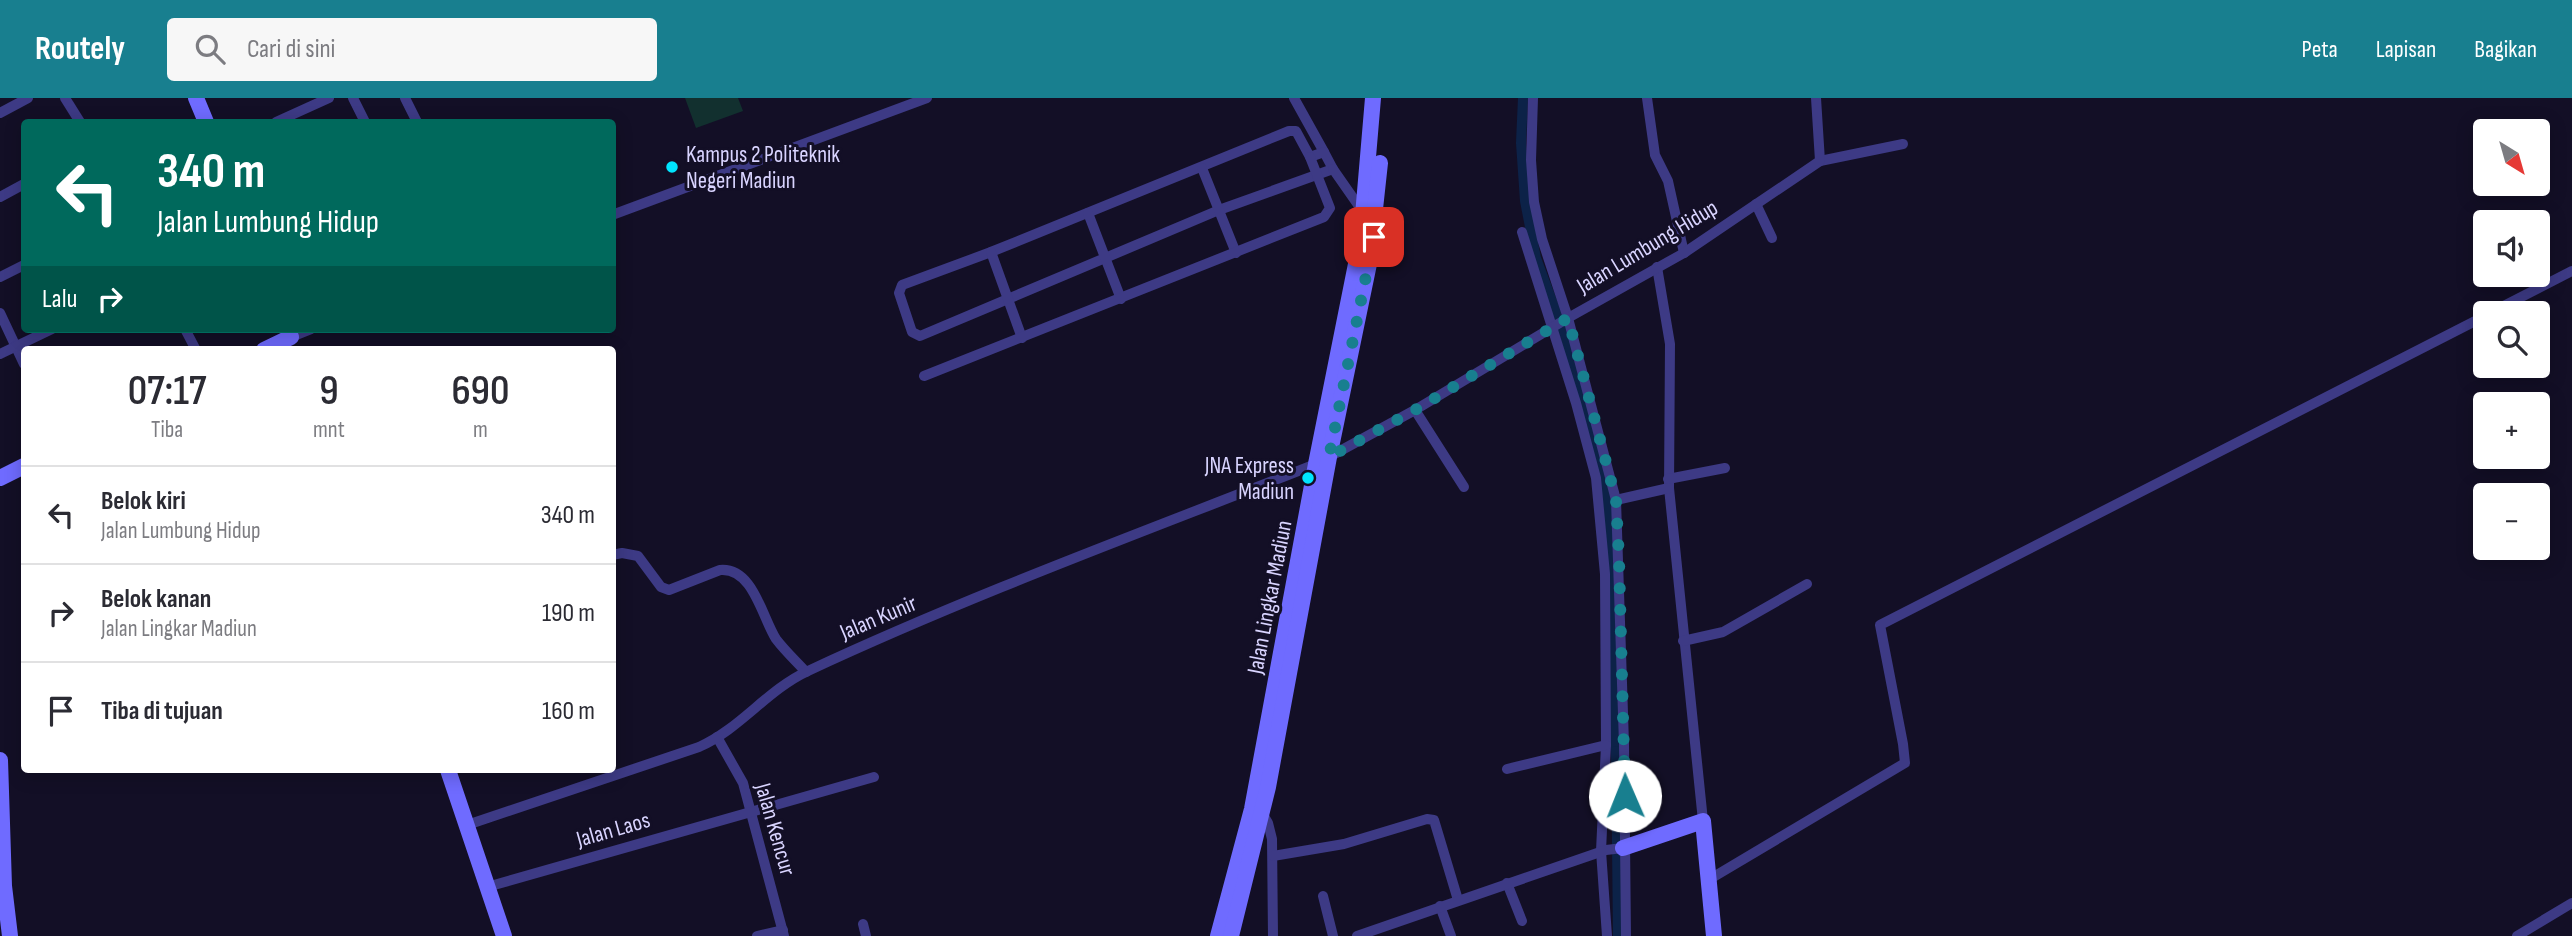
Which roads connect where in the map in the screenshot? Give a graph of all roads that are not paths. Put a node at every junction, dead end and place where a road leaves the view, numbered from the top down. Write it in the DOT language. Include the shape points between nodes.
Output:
graph roads {
  1 [pos="28,98"];
  2 [pos="65,98"];
  3 [pos="196,98"];
  4 [pos="329,98"];
  5 [pos="353,98"];
  6 [pos="405,98"];
  7 [pos="927,98"];
  8 [pos="1294,98"];
  9 [pos="1373,98"];
  10 [pos="1384,98"];
  11 [pos="1533,98"];
  12 [pos="1647,98"];
  13 [pos="1816,98"];
  14 [pos="0,113"];
  15 [pos="78,119"];
  16 [pos="205,119"];
  17 [pos="283,119"];
  18 [pos="364,119"];
  19 [pos="416,119"];
  20 [pos="1903,144"];
  21 [pos="1324,152"];
  22 [pos="1310,157"];
  23 [pos="1820,161"];
  24 [pos="1202,168"];
  25 [pos="1333,169"];
  26 [pos="1317,174"];
  27 [pos="21,186"];
  28 [pos="0,197"];
  29 [pos="1756,204"];
  30 [pos="1219,210"];
  31 [pos="1088,213"];
  32 [pos="616,214"];
  33 [pos="1364,214"];
  34 [pos="1522,232"];
  35 [pos="1772,238"];
  36 [pos="991,252"];
  37 [pos="1236,253"];
  38 [pos="1684,253"];
  39 [pos="1106,259"];
  40 [pos="21,266"];
  41 [pos="1657,267"];
  42 [pos="2572,271"];
  43 [pos="0,277"];
  44 [pos="1121,299"];
  45 [pos="1009,300"];
  46 [pos="2513,301"];
  47 [pos="0,313"];
  48 [pos="1567,319"];
  49 [pos="2473,322"];
  50 [pos="1552,328"];
  51 [pos="44,333"];
  52 [pos="1022,338"];
  53 [pos="292,339"];
  54 [pos="16,346"];
  55 [pos="274,346"];
  56 [pos="0,355"];
  57 [pos="21,357"];
  58 [pos="924,376"];
  59 [pos="1415,410"];
  60 [pos="1323,461"];
  61 [pos="21,468"];
  62 [pos="1725,468"];
  63 [pos="0,478"];
  64 [pos="1668,483"];
  65 [pos="1464,487"];
  66 [pos="1616,500"];
  67 [pos="616,554"];
  68 [pos="1807,584"];
  69 [pos="1683,641"];
  70 [pos="806,672"];
  71 [pos="717,737"];
  72 [pos="1606,745"];
  73 [pos="0,760"];
  74 [pos="1507,769"];
  75 [pos="449,773"];
  76 [pos="874,777"];
  77 [pos="1257,810"];
  78 [pos="750,812"];
  79 [pos="1703,821"];
  80 [pos="467,825"];
  81 [pos="1624,848"];
  82 [pos="1604,850"];
  83 [pos="1273,856"];
  84 [pos="1710,879"];
  85 [pos="1507,883"];
  86 [pos="487,887"];
  87 [pos="1323,896"];
  88 [pos="1458,900"];
  89 [pos="2572,903"];
  90 [pos="1440,906"];
  91 [pos="1522,920"];
  92 [pos="863,924"];
  93 [pos="784,933"];
  94 [pos="10,936"];
  95 [pos="504,936"];
  96 [pos="757,936"];
  97 [pos="866,936"];
  98 [pos="1219,936"];
  99 [pos="1231,936"];
  100 [pos="1273,936"];
  101 [pos="1333,936"];
  102 [pos="1357,936"];
  103 [pos="1451,936"];
  104 [pos="1607,936"];
  105 [pos="1626,936"];
  106 [pos="1714,936"];
  107 [pos="2517,936"];
  1 -- 14 [label="street"];
  2 -- 15 [label="street"];
  3 -- 16 [label="main road"];
  4 -- 17 [label="street"];
  5 -- 18 [label="street"];
  6 -- 19 [label="street"];
  7 -- 32 [label="street"];
  8 -- 21 [label="street"];
  9 -- 33 [label="main road, Jalan Lingkar Madiun"];
  10 -- 60 [label="main road, Jalan Lingkar Madiun" via="1374,237"];
  11 -- 48 [label="street" via="1534,202"];
  12 -- 38 [label="street" via="1655,155 1668,181"];
  13 -- 23 [label="street"];
  20 -- 23 [label="street"];
  21 -- 22 [label="street"];
  21 -- 25 [label="street"];
  22 -- 24 [label="street" via="1300,134 1292,131"];
  22 -- 26 [label="street"];
  23 -- 29 [label="street, Jalan Lumbung Hidup"];
  24 -- 30 [label="street"];
  24 -- 31 [label="street"];
  25 -- 26 [label="street"];
  25 -- 33 [label="street"];
  26 -- 30 [label="street"];
  26 -- 37 [label="street" via="1330,208 1324,217"];
  27 -- 28 [label="street"];
  29 -- 35 [label="street"];
  29 -- 38 [label="street, Jalan Lumbung Hidup"];
  30 -- 37 [label="street"];
  30 -- 39 [label="street"];
  31 -- 36 [label="street"];
  31 -- 39 [label="street"];
  33 -- 60 [label="main road, Jalan Lingkar Madiun"];
  34 -- 50 [label="street"];
  36 -- 45 [label="street"];
  36 -- 45 [label="street" via="902,285 899,293 912,332 920,336"];
  37 -- 44 [label="street"];
  38 -- 41 [label="street, Jalan Lumbung Hidup"];
  39 -- 44 [label="street"];
  39 -- 45 [label="street"];
  40 -- 43 [label="street"];
  41 -- 48 [label="street, Jalan Lumbung Hidup"];
  41 -- 64 [label="street" via="1670,344"];
  42 -- 46 [label="street"];
  44 -- 52 [label="street"];
  45 -- 52 [label="street"];
  47 -- 54 [label="street"];
  48 -- 50 [label="street, Jalan Lumbung Hidup"];
  48 -- 66 [label="street"];
  49 -- 84 [label="street" via="1880,625 1905,763"];
  50 -- 59 [label="street, Jalan Lumbung Hidup"];
  50 -- 72 [label="street" via="1596,478 1605,574"];
  51 -- 54 [label="street"];
  52 -- 58 [label="street"];
  53 -- 55 [label="main road"];
  54 -- 56 [label="street"];
  54 -- 57 [label="street"];
  59 -- 60 [label="street, Jalan Lumbung Hidup"];
  59 -- 65 [label="street"];
  60 -- 70 [label="street, Jalan Kunir" via="982,596"];
  60 -- 77 [label="main road, Jalan Lingkar Madiun"];
  61 -- 63 [label="main road"];
  62 -- 64 [label="street"];
  64 -- 66 [label="street"];
  64 -- 69 [label="street"];
  66 -- 81 [label="street"];
  67 -- 70 [label="street" via="638,556 661,587 669,590 720,570 737,573 751,589 775,637"];
  68 -- 69 [label="street" via="1723,632"];
  69 -- 79 [label="street"];
  70 -- 71 [label="street, Jalan Kunir" via="779,687"];
  71 -- 78 [label="street, Jalan Kencur" via="743,783"];
  71 -- 80 [label="street, Jalan Kunir"];
  72 -- 74 [label="street"];
  72 -- 82 [label="street"];
  73 -- 94 [label="main road"];
  75 -- 80 [label="main road"];
  76 -- 78 [label="street, Jalan Laos"];
  77 -- 83 [label="street" via="1271,831"];
  77 -- 98 [label="main road, Jalan Lingkar Madiun"];
  77 -- 99 [label="main road, Jalan Lingkar Madiun"];
  78 -- 86 [label="street, Jalan Laos"];
  78 -- 93 [label="street, Jalan Kencur"];
  79 -- 81 [label="main road"];
  79 -- 84 [label="main road"];
  80 -- 86 [label="main road"];
  81 -- 82 [label="street"];
  81 -- 105 [label="street"];
  82 -- 85 [label="street"];
  82 -- 104 [label="street"];
  83 -- 88 [label="street" via="1344,844 1434,820"];
  83 -- 100 [label="street"];
  84 -- 106 [label="main road"];
  85 -- 88 [label="street"];
  85 -- 91 [label="street"];
  86 -- 95 [label="main road"];
  87 -- 101 [label="street"];
  88 -- 90 [label="street"];
  89 -- 107 [label="street"];
  90 -- 102 [label="street"];
  90 -- 103 [label="street"];
  92 -- 97 [label="street"];
  93 -- 96 [label="street"];
}
